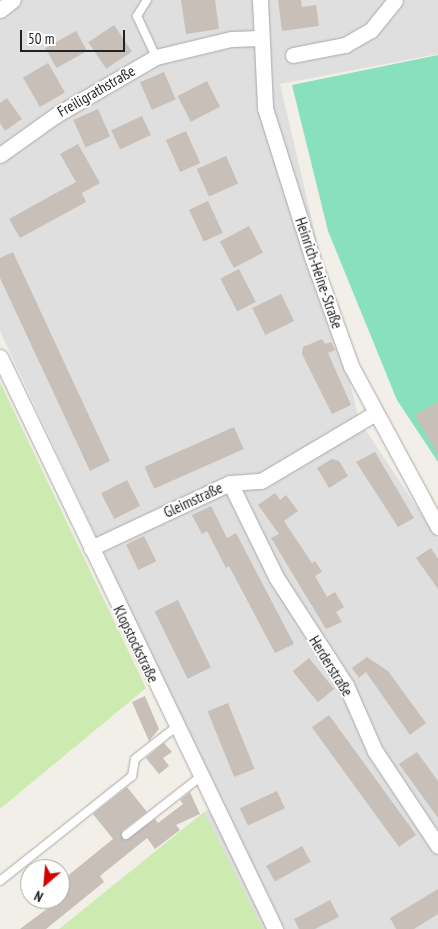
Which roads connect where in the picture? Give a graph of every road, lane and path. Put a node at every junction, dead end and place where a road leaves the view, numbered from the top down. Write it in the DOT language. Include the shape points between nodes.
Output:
graph roads {
  1 [pos="13,0"];
  2 [pos="147,0"];
  3 [pos="260,0"];
  4 [pos="394,0"];
  5 [pos="0,10"];
  6 [pos="261,38"];
  7 [pos="293,55"];
  8 [pos="156,56"];
  9 [pos="0,156"];
  10 [pos="0,357"];
  11 [pos="374,414"];
  12 [pos="230,483"];
  13 [pos="438,527"];
  14 [pos="91,548"];
  15 [pos="176,727"];
  16 [pos="200,777"];
  17 [pos="126,835"];
  18 [pos="438,846"];
  19 [pos="0,881"];
  20 [pos="275,929"];
  1 -- 5 [label="street"];
  2 -- 8 [label="lane" via="137,16"];
  3 -- 6 [label="street, Heinrich-Heine-Straße"];
  4 -- 7 [label="street" via="371,30 345,45"];
  6 -- 8 [label="street, Freiligrathstraße" via="231,39"];
  6 -- 11 [label="street, Heinrich-Heine-Straße" via="265,108 344,348"];
  8 -- 9 [label="street, Freiligrathstraße" via="56,115"];
  10 -- 14 [label="street, Klopstockstraße"];
  11 -- 12 [label="street, Gleimstraße" via="261,481"];
  11 -- 13 [label="street, Heinrich-Heine-Straße"];
  12 -- 14 [label="street, Gleimstraße"];
  12 -- 18 [label="street, Herderstraße" via="276,577 346,685 375,751"];
  14 -- 15 [label="street, Klopstockstraße"];
  15 -- 16 [label="street, Klopstockstraße"];
  15 -- 19 [label="lane" via="135,759 132,776"];
  16 -- 17 [label="lane"];
  16 -- 20 [label="street, Klopstockstraße"];
}
